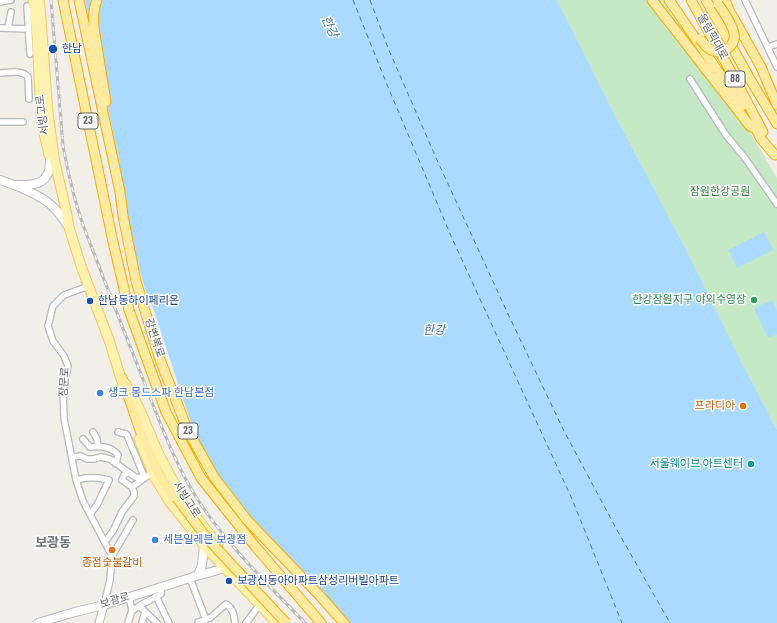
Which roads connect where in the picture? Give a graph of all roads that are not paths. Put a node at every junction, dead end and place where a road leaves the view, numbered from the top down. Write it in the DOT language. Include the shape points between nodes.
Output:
graph roads {
  1 [pos="10,0"];
  2 [pos="39,0"];
  3 [pos="62,0"];
  4 [pos="79,0"];
  5 [pos="97,0"];
  6 [pos="652,0"];
  7 [pos="670,0"];
  8 [pos="691,0"];
  9 [pos="706,0"];
  10 [pos="745,0"];
  11 [pos="720,1"];
  12 [pos="0,2"];
  13 [pos="29,2"];
  14 [pos="11,12"];
  15 [pos="0,28"];
  16 [pos="8,28"];
  17 [pos="28,29"];
  18 [pos="777,44"];
  19 [pos="768,47"];
  20 [pos="30,54"];
  21 [pos="777,67"];
  22 [pos="0,73"];
  23 [pos="690,79"];
  24 [pos="29,99"];
  25 [pos="777,105"];
  26 [pos="0,122"];
  27 [pos="23,122"];
  28 [pos="777,124"];
  29 [pos="756,129"];
  30 [pos="776,157"];
  31 [pos="50,160"];
  32 [pos="0,180"];
  33 [pos="13,185"];
  34 [pos="120,192"];
  35 [pos="777,204"];
  36 [pos="69,227"];
  37 [pos="89,286"];
  38 [pos="122,378"];
  39 [pos="93,432"];
  40 [pos="118,432"];
  41 [pos="83,440"];
  42 [pos="98,446"];
  43 [pos="72,457"];
  44 [pos="116,464"];
  45 [pos="128,472"];
  46 [pos="148,475"];
  47 [pos="76,480"];
  48 [pos="132,487"];
  49 [pos="176,499"];
  50 [pos="90,514"];
  51 [pos="133,520"];
  52 [pos="212,537"];
  53 [pos="105,542"];
  54 [pos="202,543"];
  55 [pos="112,556"];
  56 [pos="234,561"];
  57 [pos="227,570"];
  58 [pos="194,577"];
  59 [pos="161,587"];
  60 [pos="261,590"];
  61 [pos="156,596"];
  62 [pos="252,596"];
  63 [pos="129,597"];
  64 [pos="104,605"];
  65 [pos="139,606"];
  66 [pos="258,607"];
  67 [pos="132,611"];
  68 [pos="145,612"];
  69 [pos="206,620"];
  70 [pos="38,623"];
  71 [pos="99,623"];
  72 [pos="128,623"];
  73 [pos="143,623"];
  74 [pos="157,623"];
  75 [pos="169,623"];
  76 [pos="198,623"];
  77 [pos="234,623"];
  78 [pos="246,623"];
  79 [pos="273,623"];
  80 [pos="277,623"];
  81 [pos="282,623"];
  82 [pos="286,623"];
  83 [pos="291,623"];
  84 [pos="321,623"];
  85 [pos="344,623"];
  1 -- 12 [label="street"];
  2 -- 36 [label="main road, 서빙고로" via="48,113"];
  3 -- 84 [label="highway, 강변북로 / 23" via="129,310 166,412 200,478"];
  4 -- 34 [label="highway, 강변북로 / 23"];
  5 -- 34 [label="highway" via="94,28"];
  6 -- 29 [label="highway" via="750,126"];
  7 -- 11 [label="highway, bridge" via="707,48 714,52 729,48 734,34"];
  7 -- 29 [label="highway"];
  8 -- 30 [label="highway, 올림픽대로 / 88"];
  9 -- 28 [label="highway, 올림픽대로 / 88"];
  10 -- 19 [label="street"];
  11 -- 25 [label="highway" via="730,12 761,67"];
  13 -- 17 [label="street"];
  13 -- 31 [label="main road, 서빙고로" via="37,37 41,114"];
  14 -- 16 [label="street"];
  15 -- 16 [label="street"];
  16 -- 17 [label="street"];
  17 -- 20 [label="street"];
  18 -- 19 [label="street"];
  19 -- 21 [label="street"];
  22 -- 24 [label="street" via="26,74"];
  23 -- 35 [label="street"];
  26 -- 27 [label="street"];
  29 -- 30 [label="highway"];
  31 -- 33 [label="main road" via="48,174 43,180 31,185"];
  31 -- 36 [label="main road, 서빙고로" via="60,210"];
  32 -- 33 [label="main road"];
  33 -- 36 [label="main road" via="50,204"];
  34 -- 85 [label="highway, 강변북로 / 23" via="136,281 159,357 188,431 214,477 247,520"];
  36 -- 37 [label="main road, 서빙고로"];
  37 -- 38 [label="main road, 서빙고로"];
  37 -- 43 [label="street, 장문로" via="64,295 53,306 48,326 68,366 63,398 64,418"];
  38 -- 46 [label="main road, 서빙고로" via="130,416"];
  38 -- 49 [label="highway" via="142,436 160,476"];
  38 -- 52 [label="main road, 서빙고로" via="132,393 158,452 180,493"];
  39 -- 42 [label="street"];
  40 -- 46 [label="street" via="127,435"];
  41 -- 42 [label="street" via="90,447"];
  42 -- 44 [label="street" via="116,452"];
  43 -- 44 [label="street" via="105,457"];
  43 -- 47 [label="street, 장문로"];
  44 -- 45 [label="street"];
  45 -- 46 [label="street" via="139,478"];
  45 -- 48 [label="street" via="122,480"];
  46 -- 48 [label="street"];
  46 -- 54 [label="main road, 서빙고로"];
  47 -- 50 [label="street, 장문로"];
  47 -- 50 [label="street" via="109,480"];
  48 -- 53 [label="street" via="134,496"];
  49 -- 81 [label="highway, bridge" via="204,539"];
  49 -- 82 [label="highway, bridge" via="206,537"];
  50 -- 53 [label="street, 장문로"];
  51 -- 55 [label="street"];
  52 -- 54 [label="main road"];
  52 -- 56 [label="main road, 서빙고로"];
  53 -- 55 [label="street, 장문로"];
  54 -- 57 [label="main road, 서빙고로"];
  54 -- 58 [label="main road" via="202,564"];
  55 -- 64 [label="street"];
  56 -- 57 [label="main road, 보광로"];
  56 -- 60 [label="main road, 서빙고로"];
  57 -- 58 [label="main road, 보광로"];
  57 -- 62 [label="main road, 서빙고로"];
  57 -- 66 [label="street"];
  58 -- 59 [label="main road, 보광로"];
  58 -- 69 [label="street"];
  59 -- 61 [label="street" via="161,594"];
  59 -- 63 [label="main road, 보광로"];
  60 -- 62 [label="main road" via="256,590"];
  60 -- 83 [label="main road, 서빙고로"];
  61 -- 65 [label="street"];
  61 -- 75 [label="street"];
  62 -- 80 [label="main road, 서빙고로"];
  63 -- 64 [label="main road, 보광로"];
  63 -- 67 [label="street"];
  64 -- 70 [label="main road, 보광로"];
  64 -- 71 [label="street"];
  65 -- 67 [label="street"];
  65 -- 68 [label="street"];
  66 -- 78 [label="street"];
  66 -- 79 [label="street"];
  67 -- 72 [label="street"];
  68 -- 73 [label="street"];
  68 -- 74 [label="street"];
  69 -- 76 [label="street"];
  69 -- 77 [label="street" via="226,604 232,610"];
}
